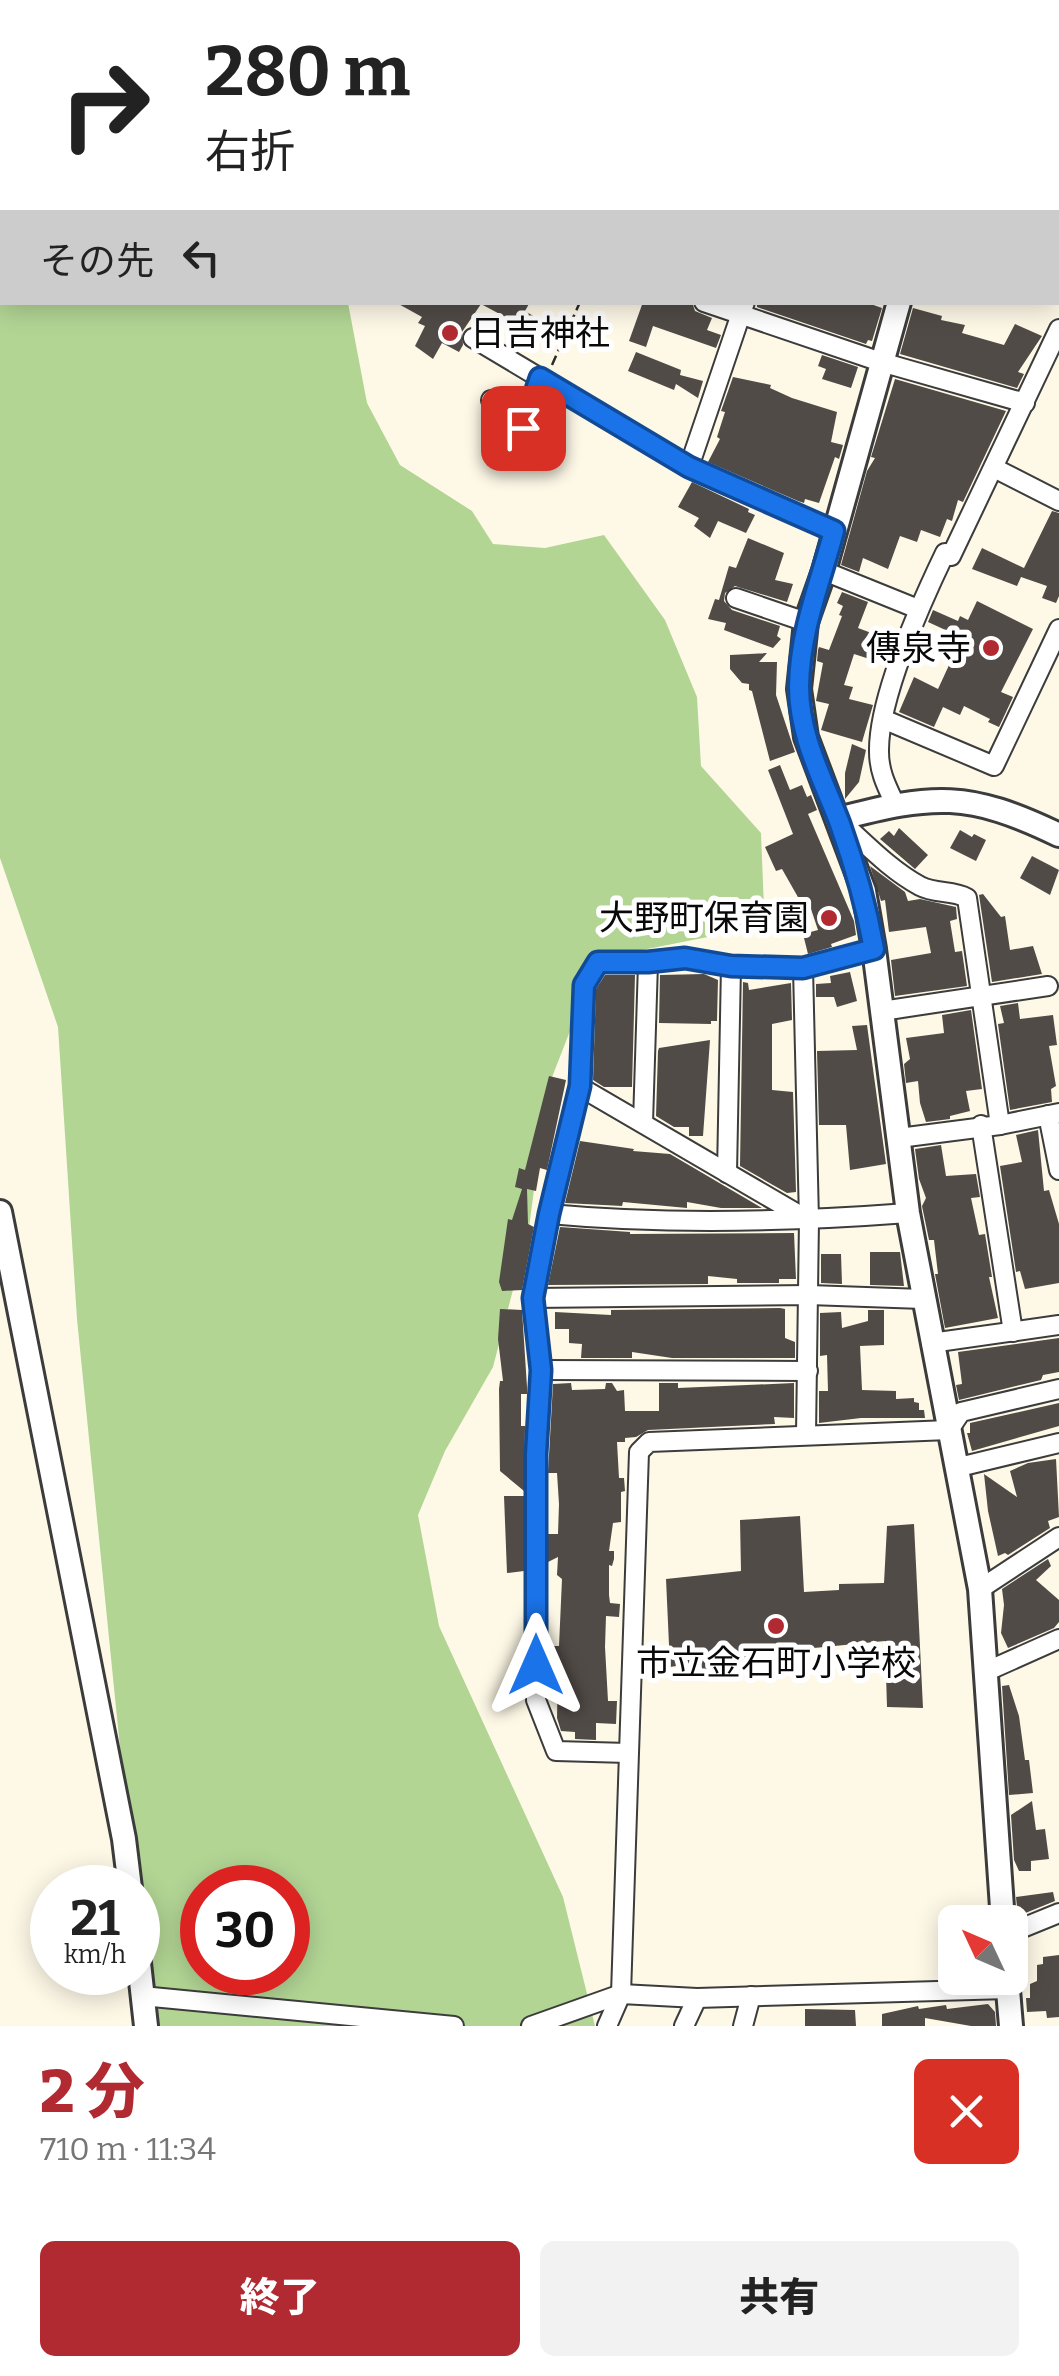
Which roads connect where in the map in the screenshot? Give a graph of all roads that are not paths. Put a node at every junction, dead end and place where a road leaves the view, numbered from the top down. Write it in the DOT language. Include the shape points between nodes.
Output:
graph roads {
  1 [pos="898,305"];
  2 [pos="743,309"];
  3 [pos="1059,328"];
  4 [pos="472,338"];
  5 [pos="881,362"];
  6 [pos="544,377"];
  7 [pos="490,400"];
  8 [pos="1025,403"];
  9 [pos="689,467"];
  10 [pos="994,468"];
  11 [pos="1059,501"];
  12 [pos="834,531"];
  13 [pos="824,572"];
  14 [pos="736,598"];
  15 [pos="918,608"];
  16 [pos="806,622"];
  17 [pos="1059,629"];
  18 [pos="883,719"];
  19 [pos="894,804"];
  20 [pos="838,820"];
  21 [pos="1059,834"];
  22 [pos="874,949"];
  23 [pos="648,962"];
  24 [pos="731,966"];
  25 [pos="803,968"];
  26 [pos="1048,986"];
  27 [pos="980,996"];
  28 [pos="882,1011"];
  29 [pos="580,1086"];
  30 [pos="1054,1114"];
  31 [pos="643,1123"];
  32 [pos="991,1125"];
  33 [pos="899,1138"];
  34 [pos="1059,1170"];
  35 [pos="727,1173"];
  36 [pos="0,1212"];
  37 [pos="908,1212"];
  38 [pos="549,1214"];
  39 [pos="808,1220"];
  40 [pos="809,1295"];
  41 [pos="533,1298"];
  42 [pos="923,1299"];
  43 [pos="1059,1325"];
  44 [pos="1012,1332"];
  45 [pos="931,1343"];
  46 [pos="541,1370"];
  47 [pos="808,1370"];
  48 [pos="1059,1389"];
  49 [pos="949,1430"];
  50 [pos="806,1435"];
  51 [pos="1059,1443"];
  52 [pos="958,1467"];
  53 [pos="1059,1537"];
  54 [pos="980,1589"];
  55 [pos="1059,1639"];
  56 [pos="986,1672"];
  57 [pos="628,1753"];
  58 [pos="127,1865"];
  59 [pos="1003,1905"];
  60 [pos="1059,1912"];
  61 [pos="1028,1925"];
  62 [pos="938,1987"];
  63 [pos="621,1994"];
  64 [pos="1009,1995"];
  65 [pos="142,1996"];
  66 [pos="751,1996"];
  67 [pos="696,1998"];
  68 [pos="146,2026"];
  69 [pos="454,2026"];
  70 [pos="532,2026"];
  71 [pos="608,2026"];
  72 [pos="684,2026"];
  73 [pos="743,2026"];
  74 [pos="1011,2026"];
  1 -- 5 [label="street"];
  2 -- 5 [label="street"];
  2 -- 9 [label="street"];
  3 -- 8 [label="street"];
  4 -- 6 [label="street"];
  5 -- 8 [label="street"];
  5 -- 12 [label="street"];
  6 -- 7 [label="street" via="523,432"];
  6 -- 9 [label="street"];
  8 -- 10 [label="street"];
  9 -- 12 [label="street"];
  10 -- 11 [label="street"];
  10 -- 15 [label="street"];
  12 -- 13 [label="street"];
  13 -- 15 [label="street"];
  13 -- 16 [label="street"];
  14 -- 16 [label="street"];
  15 -- 18 [label="street"];
  16 -- 20 [label="street" via="801,714"];
  17 -- 18 [label="street" via="994,766"];
  18 -- 19 [label="street" via="880,772"];
  19 -- 20 [label="street"];
  19 -- 21 [label="street" via="982,803"];
  20 -- 22 [label="street" via="864,891"];
  20 -- 27 [label="street" via="904,876 934,892 966,898"];
  22 -- 25 [label="street"];
  22 -- 28 [label="street"];
  23 -- 24 [label="street" via="685,958"];
  23 -- 29 [label="street" via="598,962 584,985"];
  23 -- 31 [label="street"];
  24 -- 25 [label="street"];
  24 -- 35 [label="street"];
  25 -- 39 [label="street"];
  26 -- 27 [label="street"];
  27 -- 28 [label="street"];
  27 -- 32 [label="street"];
  28 -- 33 [label="street"];
  29 -- 31 [label="street"];
  29 -- 38 [label="street"];
  30 -- 32 [label="street"];
  30 -- 34 [label="street"];
  31 -- 35 [label="street"];
  32 -- 33 [label="street"];
  32 -- 44 [label="street"];
  33 -- 37 [label="street"];
  35 -- 39 [label="street"];
  36 -- 58 [label="street"];
  37 -- 39 [label="street"];
  37 -- 42 [label="street"];
  38 -- 39 [label="street"];
  38 -- 41 [label="street"];
  39 -- 40 [label="street"];
  40 -- 41 [label="street"];
  40 -- 42 [label="street"];
  40 -- 47 [label="street"];
  41 -- 46 [label="street"];
  42 -- 45 [label="street"];
  43 -- 44 [label="street"];
  44 -- 45 [label="street"];
  45 -- 49 [label="street"];
  46 -- 47 [label="street"];
  46 -- 57 [label="street" via="536,1700 556,1752"];
  47 -- 50 [label="street"];
  48 -- 49 [label="street" via="961,1412"];
  49 -- 50 [label="street"];
  49 -- 52 [label="street"];
  50 -- 57 [label="street" via="649,1442 639,1452"];
  51 -- 52 [label="street"];
  52 -- 54 [label="street"];
  53 -- 54 [label="street"];
  54 -- 56 [label="street"];
  55 -- 56 [label="street"];
  56 -- 59 [label="street"];
  57 -- 63 [label="street"];
  60 -- 61 [label="street"];
  62 -- 66 [label="street"];
  63 -- 67 [label="street"];
  63 -- 70 [label="street"];
  63 -- 71 [label="street"];
  64 -- 74 [label="street"];
  65 -- 68 [label="street"];
  65 -- 69 [label="street"];
  66 -- 67 [label="street"];
  66 -- 73 [label="street"];
  67 -- 72 [label="street"];
}
